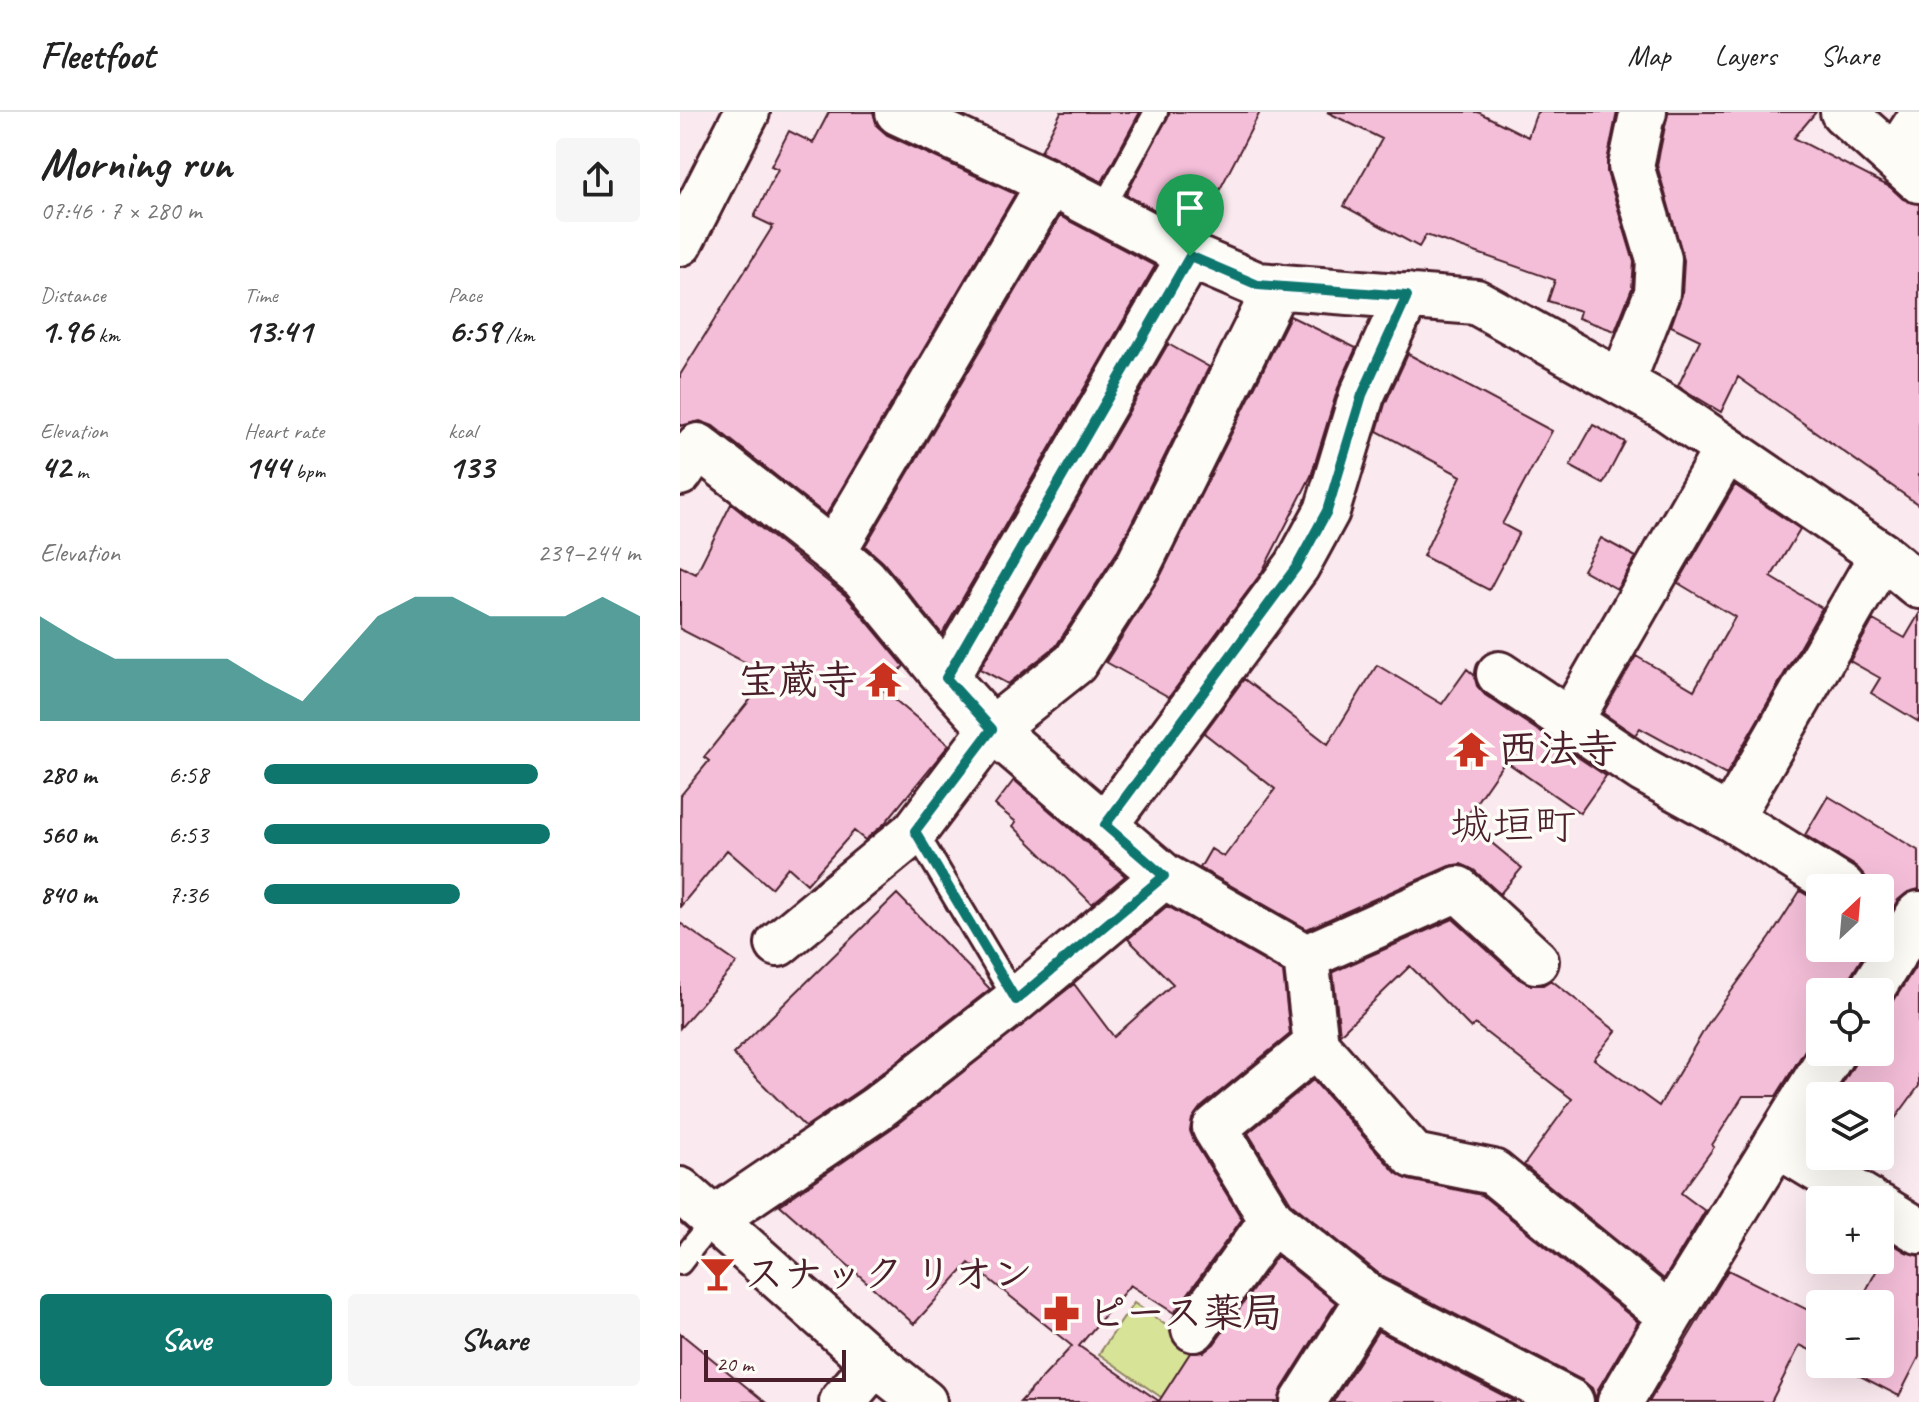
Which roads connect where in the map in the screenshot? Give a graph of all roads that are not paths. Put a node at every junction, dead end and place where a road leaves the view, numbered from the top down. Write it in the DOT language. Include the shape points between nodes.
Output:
graph roads {
  1 [pos="747,112"];
  2 [pos="898,112"];
  3 [pos="1156,112"];
  4 [pos="1644,112"];
  5 [pos="1843,112"];
  6 [pos="1919,120"];
  7 [pos="942,121"];
  8 [pos="1907,168"];
  9 [pos="1050,183"];
  10 [pos="1102,210"];
  11 [pos="680,243"];
  12 [pos="1190,256"];
  13 [pos="1277,286"];
  14 [pos="1407,296"];
  15 [pos="1622,383"];
  16 [pos="1726,450"];
  17 [pos="680,473"];
  18 [pos="833,552"];
  19 [pos="1882,555"];
  20 [pos="1919,586"];
  21 [pos="1499,674"];
  22 [pos="946,678"];
  23 [pos="1570,721"];
  24 [pos="992,729"];
  25 [pos="1730,818"];
  26 [pos="1105,825"];
  27 [pos="915,831"];
  28 [pos="1820,874"];
  29 [pos="1164,876"];
  30 [pos="1899,930"];
  31 [pos="778,944"];
  32 [pos="1306,957"];
  33 [pos="1536,961"];
  34 [pos="1877,978"];
  35 [pos="1016,1000"];
  36 [pos="1316,1045"];
  37 [pos="1824,1066"];
  38 [pos="1776,1144"];
  39 [pos="1845,1186"];
  40 [pos="680,1190"];
  41 [pos="1894,1216"];
  42 [pos="714,1219"];
  43 [pos="1272,1220"];
  44 [pos="1919,1231"];
  45 [pos="680,1263"];
  46 [pos="1369,1298"];
  47 [pos="1670,1316"];
  48 [pos="1194,1329"];
  49 [pos="875,1363"];
  50 [pos="842,1402"];
  51 [pos="924,1402"];
  52 [pos="1303,1402"];
  53 [pos="1571,1402"];
  54 [pos="1620,1402"];
  1 -- 11 [label="street"];
  2 -- 7 [label="street"];
  3 -- 10 [label="lane"];
  4 -- 15 [label="street" via="1631,166 1659,259 1657,293"];
  5 -- 8 [label="street"];
  6 -- 8 [label="street"];
  7 -- 9 [label="street"];
  9 -- 10 [label="street"];
  9 -- 18 [label="street"];
  10 -- 12 [label="street"];
  12 -- 13 [label="street" via="1258,285"];
  12 -- 22 [label="street"];
  13 -- 14 [label="street"];
  13 -- 24 [label="street" via="1139,564 1075,663"];
  14 -- 15 [label="street" via="1476,302"];
  14 -- 26 [label="street" via="1362,395 1327,511 1297,566"];
  15 -- 16 [label="street"];
  16 -- 19 [label="street"];
  16 -- 23 [label="street"];
  17 -- 18 [label="street" via="698,446"];
  18 -- 22 [label="street" via="864,578"];
  19 -- 20 [label="street"];
  19 -- 25 [label="street"];
  21 -- 23 [label="street"];
  22 -- 24 [label="street"];
  23 -- 25 [label="street" via="1643,770"];
  24 -- 26 [label="street"];
  24 -- 27 [label="street"];
  25 -- 28 [label="street"];
  26 -- 29 [label="street"];
  27 -- 31 [label="street"];
  27 -- 35 [label="lane"];
  29 -- 32 [label="street"];
  29 -- 35 [label="street"];
  30 -- 34 [label="street"];
  32 -- 33 [label="street" via="1458,889"];
  32 -- 36 [label="street"];
  35 -- 42 [label="street" via="876,1109"];
  36 -- 43 [label="street" via="1215,1128"];
  36 -- 47 [label="street" via="1414,1156 1493,1172"];
  37 -- 38 [label="street"];
  38 -- 39 [label="street"];
  38 -- 47 [label="street"];
  40 -- 42 [label="street"];
  41 -- 44 [label="street"];
  42 -- 45 [label="lane"];
  42 -- 49 [label="street"];
  43 -- 46 [label="street"];
  43 -- 48 [label="street"];
  46 -- 52 [label="street"];
  46 -- 53 [label="street"];
  47 -- 54 [label="street"];
  49 -- 50 [label="street"];
  49 -- 51 [label="street"];
}
